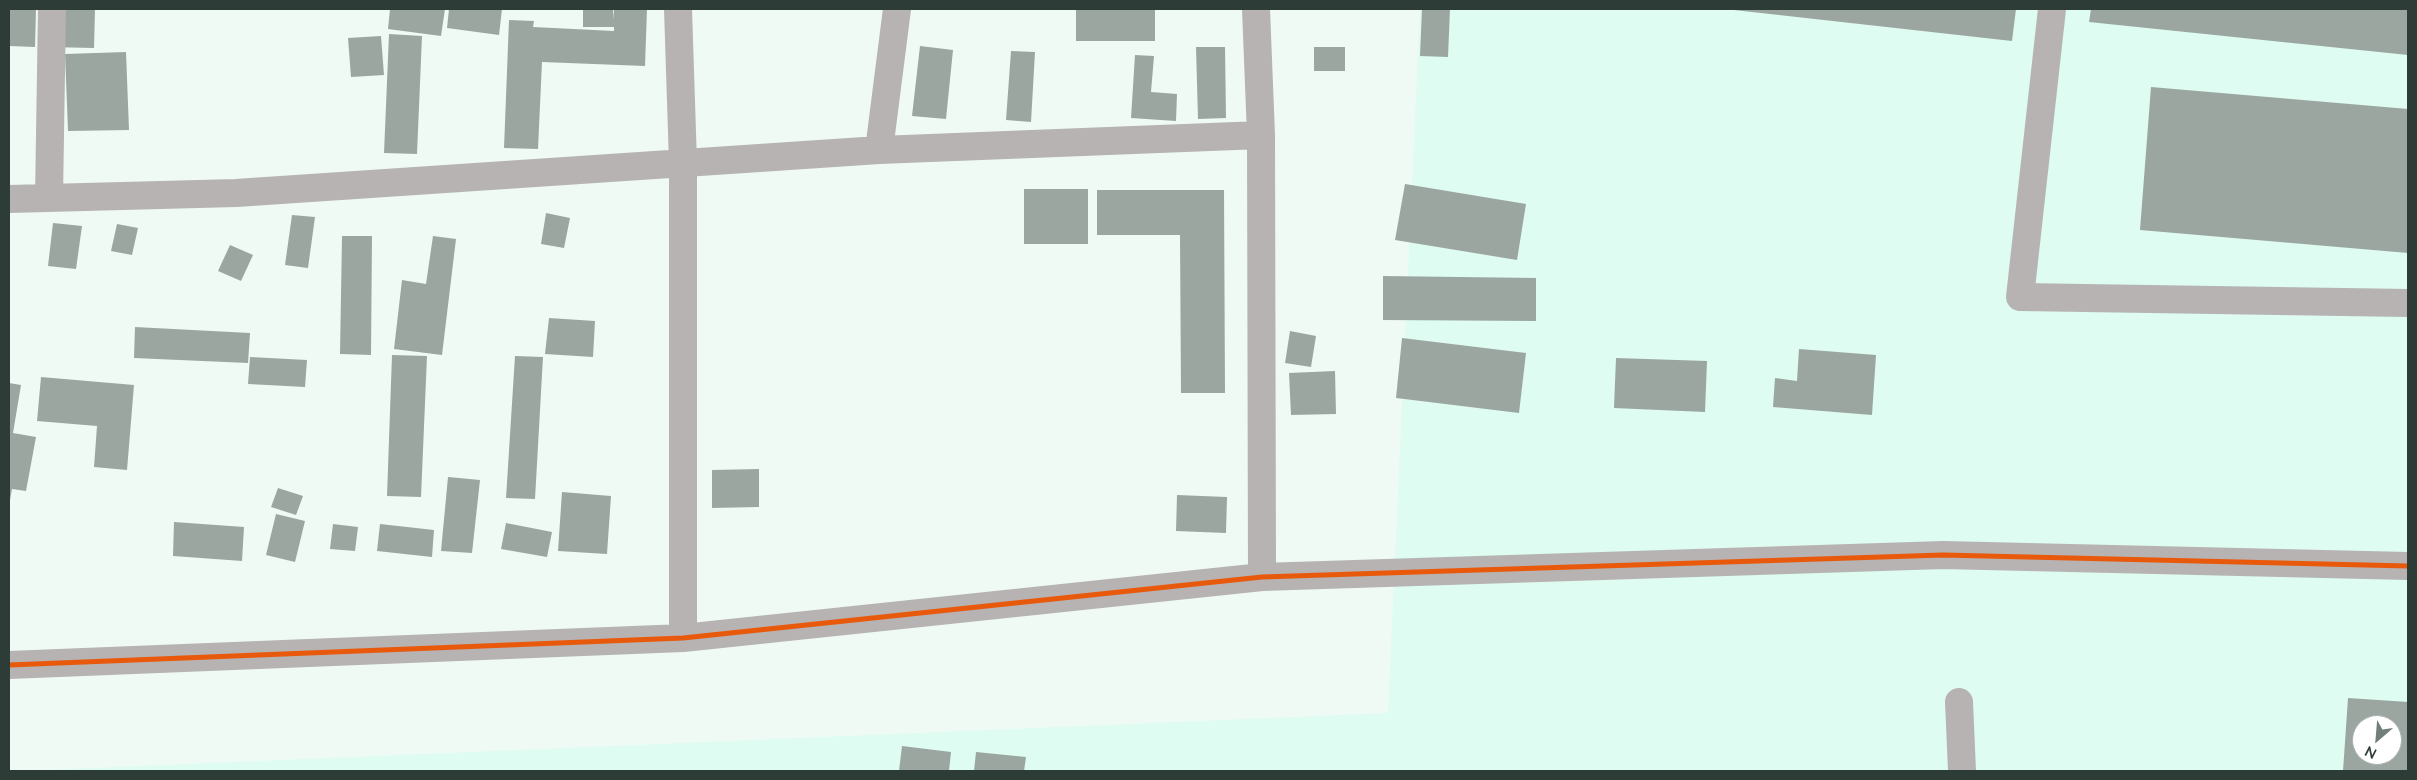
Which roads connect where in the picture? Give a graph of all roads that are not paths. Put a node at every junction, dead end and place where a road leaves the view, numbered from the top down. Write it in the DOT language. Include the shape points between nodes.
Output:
graph roads {
  1 [pos="52,9"];
  2 [pos="678,9"];
  3 [pos="897,9"];
  4 [pos="1256,9"];
  5 [pos="2052,9"];
  6 [pos="1261,135"];
  7 [pos="879,150"];
  8 [pos="683,163"];
  9 [pos="49,198"];
  10 [pos="9,199"];
  11 [pos="2408,303"];
  12 [pos="2408,566"];
  13 [pos="1262,577"];
  14 [pos="683,638"];
  15 [pos="9,666"];
  16 [pos="1959,702"];
  17 [pos="1962,771"];
  1 -- 9 [label="street"];
  2 -- 8 [label="street"];
  3 -- 7 [label="street"];
  4 -- 6 [label="street"];
  5 -- 11 [label="street" via="2020,297"];
  6 -- 7 [label="street"];
  6 -- 13 [label="street"];
  7 -- 8 [label="street"];
  8 -- 9 [label="street" via="236,193"];
  8 -- 14 [label="street"];
  9 -- 10 [label="street"];
  12 -- 13 [label="street" via="1943,554"];
  13 -- 14 [label="street"];
  14 -- 15 [label="street"];
  16 -- 17 [label="street"];
}
